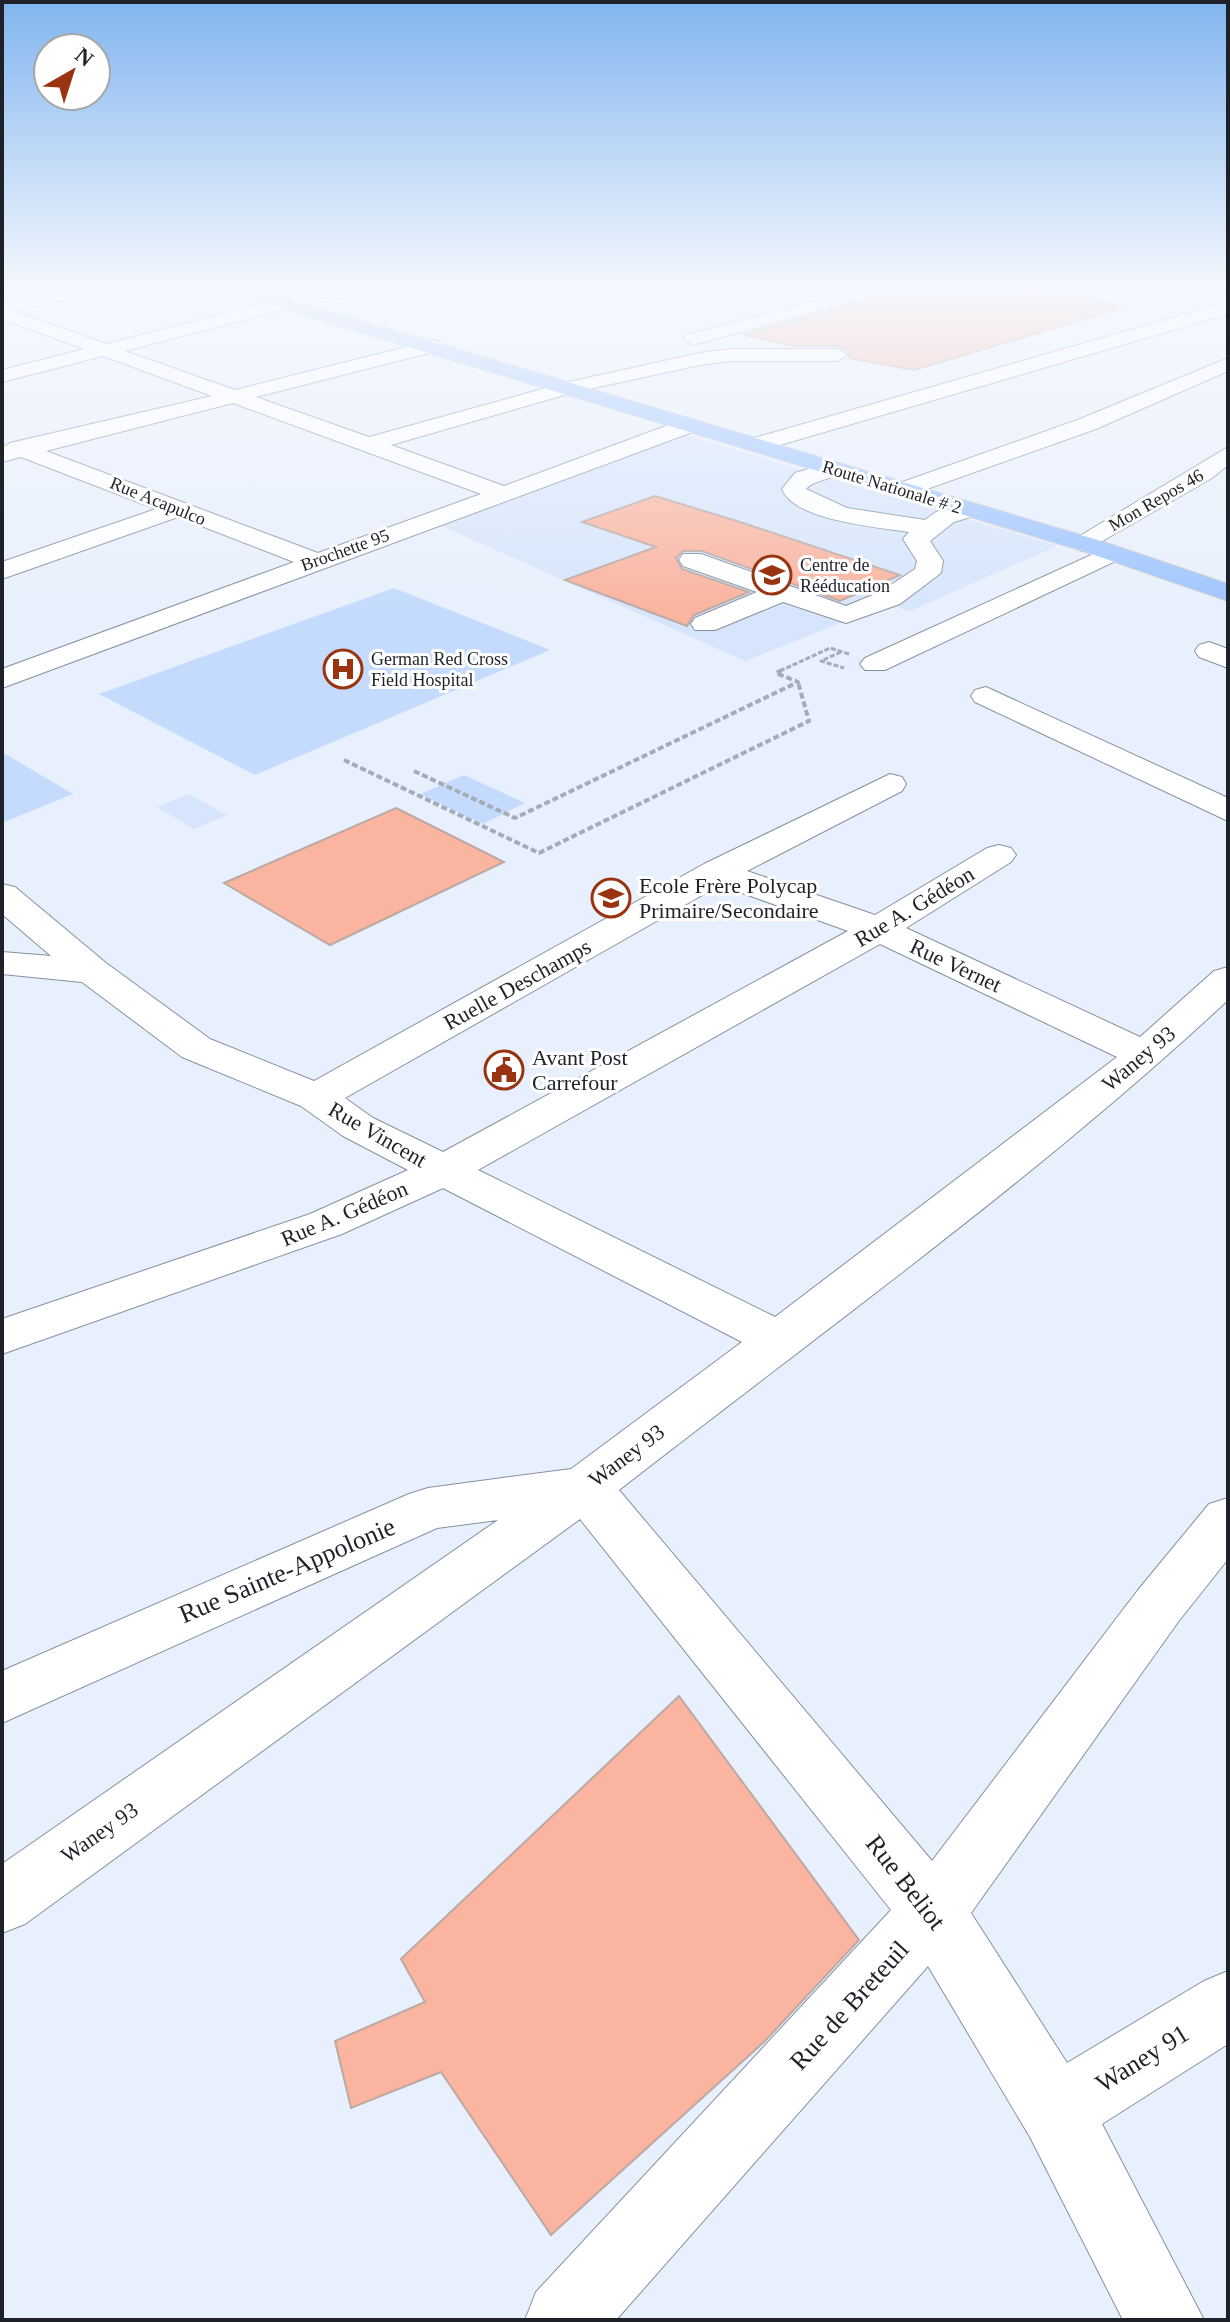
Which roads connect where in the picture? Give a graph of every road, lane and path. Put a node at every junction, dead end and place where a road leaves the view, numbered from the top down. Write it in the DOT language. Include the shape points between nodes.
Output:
graph roads {
  1 [pos="226,396"];
  2 [pos="236,396"];
  3 [pos="538,396"];
  4 [pos="600,396"];
  5 [pos="923,396"];
  6 [pos="1152,396"];
  7 [pos="690,425"];
  8 [pos="367,445"];
  9 [pos="755,445"];
  10 [pos="9,448"];
  11 [pos="1228,454"];
  12 [pos="831,469"];
  13 [pos="1204,473"];
  14 [pos="1228,482"];
  15 [pos="902,490"];
  16 [pos="502,493"];
  17 [pos="176,510"];
  18 [pos="968,510"];
  19 [pos="927,528"];
  20 [pos="1081,543"];
  21 [pos="1113,553"];
  22 [pos="692,560"];
  23 [pos="315,561"];
  24 [pos="2,571"];
  25 [pos="782,592"];
  26 [pos="1228,593"];
  27 [pos="705,624"];
  28 [pos="830,648"];
  29 [pos="875,664"];
  30 [pos="6,677"];
  31 [pos="798,682"];
  32 [pos="986,696"];
  33 [pos="344,760"];
  34 [pos="414,771"];
  35 [pos="890,784"];
  36 [pos="1228,811"];
  37 [pos="999,855"];
  38 [pos="717,872"];
  39 [pos="2,895"];
  40 [pos="879,929"];
  41 [pos="2,963"];
  42 [pos="92,971"];
  43 [pos="1228,979"];
  44 [pos="1145,1055"];
  45 [pos="316,1097"];
  46 [pos="442,1171"];
  47 [pos="14,1321"];
  48 [pos="778,1339"];
  49 [pos="585,1487"];
  50 [pos="1228,1519"];
  51 [pos="2,1698"];
  52 [pos="2,1902"];
  53 [pos="933,1912"];
  54 [pos="1228,2005"];
  55 [pos="1056,2111"];
  56 [pos="564,2320"];
  57 [pos="1165,2320"];
  1 -- 10 [label="street"];
  2 -- 8 [label="street"];
  3 -- 8 [label="street"];
  4 -- 7 [label="main road, Route Nationale # 2"];
  5 -- 9 [label="street"];
  6 -- 15 [label="street"];
  7 -- 9 [label="main road, Route Nationale # 2"];
  7 -- 16 [label="street, Brochette 95"];
  8 -- 16 [label="street"];
  9 -- 12 [label="main road, Route Nationale # 2"];
  10 -- 17 [label="street, Rue Acapulco" via="122,485"];
  11 -- 13 [label="street, Mon Repos 46"];
  12 -- 15 [label="main road, Route Nationale # 2"];
  12 -- 19 [label="street" via="803,478 794,489 797,496 841,514"];
  13 -- 14 [label="street"];
  13 -- 20 [label="street, Mon Repos 46"];
  15 -- 18 [label="main road, Route Nationale # 2"];
  16 -- 23 [label="street, Brochette 95"];
  17 -- 23 [label="street, Rue Acapulco"];
  17 -- 24 [label="street"];
  18 -- 19 [label="street"];
  18 -- 20 [label="main road, Route Nationale # 2"];
  19 -- 25 [label="street" via="916,544 931,570 890,598 846,615"];
  20 -- 21 [label="main road, Route Nationale # 2"];
  21 -- 26 [label="main road, Route Nationale # 2"];
  21 -- 29 [label="street"];
  22 -- 25 [label="street"];
  23 -- 30 [label="street, Brochette 95"];
  25 -- 27 [label="street"];
  28 -- 31 [label="path" via="776,673"];
  31 -- 33 [label="path" via="809,721 539,853"];
  31 -- 34 [label="path" via="515,818"];
  32 -- 36 [label="street"];
  35 -- 38 [label="street, Ruelle Deschamps"];
  37 -- 40 [label="street, Rue A. Gédéon"];
  38 -- 40 [label="street, Rue Vernet"];
  38 -- 45 [label="street, Ruelle Deschamps"];
  39 -- 42 [label="street, Rue Vincent"];
  40 -- 44 [label="street, Rue Vernet"];
  40 -- 46 [label="street, Rue A. Gédéon"];
  41 -- 42 [label="street"];
  42 -- 45 [label="street, Rue Vincent" via="196,1048"];
  43 -- 44 [label="street, Waney 93"];
  44 -- 48 [label="street, Waney 93"];
  45 -- 46 [label="street, Rue Vincent" via="358,1127"];
  46 -- 47 [label="street, Rue A. Gédéon" via="326,1224"];
  46 -- 48 [label="street, Rue Vincent"];
  48 -- 49 [label="street, Waney 93"];
  49 -- 51 [label="street, Rue Sainte-Appolonie" via="428,1509"];
  49 -- 52 [label="street, Waney 93"];
  49 -- 53 [label="street, Rue Beliot"];
  50 -- 53 [label="street, Rue de Breteuil"];
  53 -- 55 [label="street, Rue Beliot"];
  53 -- 56 [label="street, Rue de Breteuil"];
  54 -- 55 [label="street, Waney 91"];
  55 -- 57 [label="street, Rue Beliot"];
}
